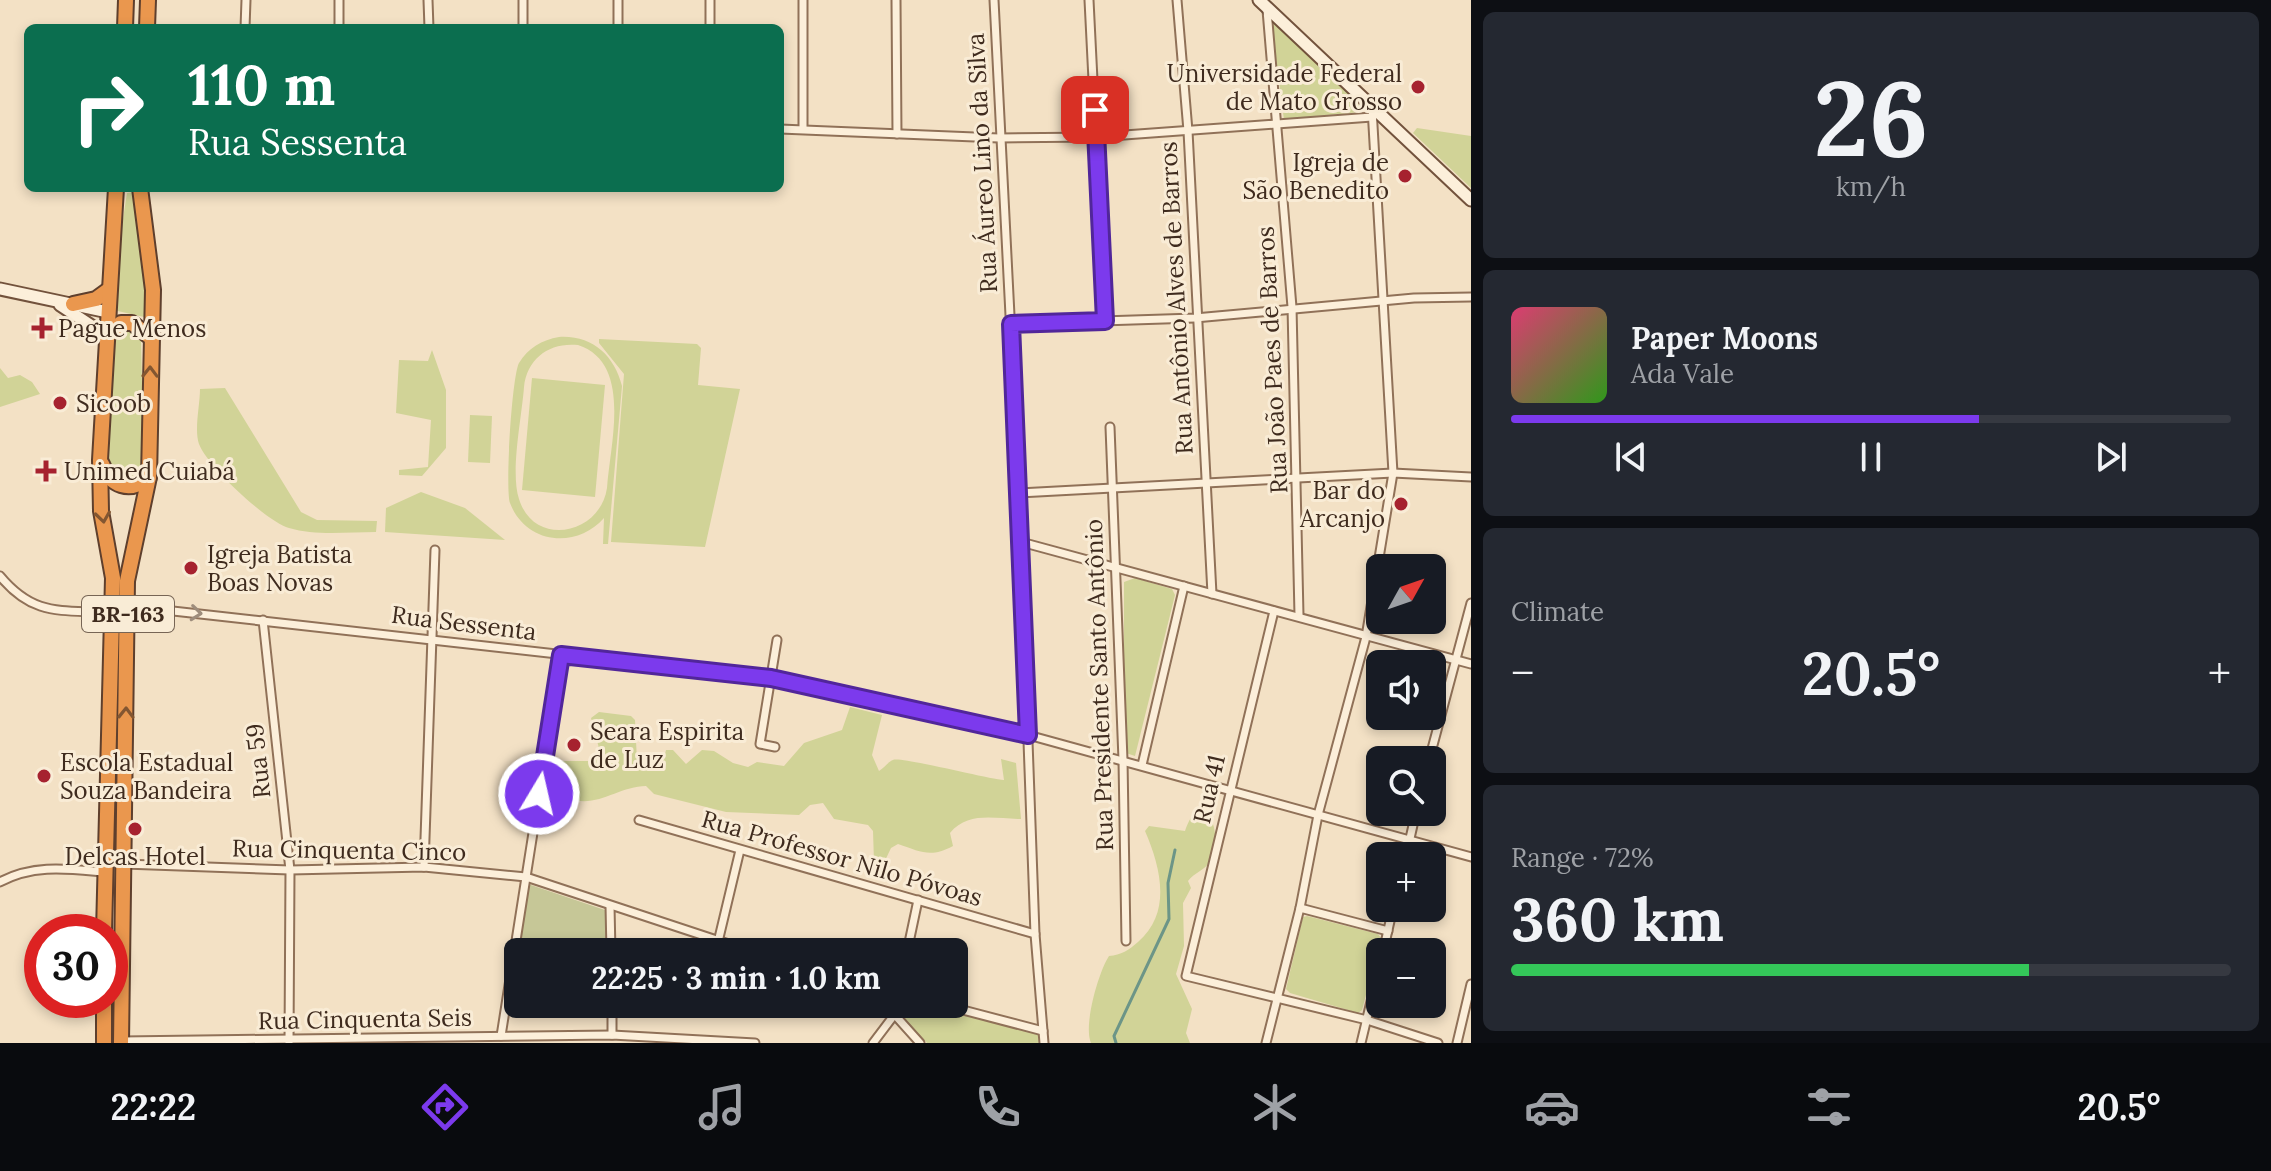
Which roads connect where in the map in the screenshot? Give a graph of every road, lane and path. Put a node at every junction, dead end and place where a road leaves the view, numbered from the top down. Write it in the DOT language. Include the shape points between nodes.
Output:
graph roads {
  1 [pos="126,0"];
  2 [pos="148,0"];
  3 [pos="246,0"];
  4 [pos="339,0"];
  5 [pos="428,0"];
  6 [pos="523,0"];
  7 [pos="618,0"];
  8 [pos="710,0"];
  9 [pos="803,0"];
  10 [pos="896,0"];
  11 [pos="994,0"];
  12 [pos="1089,0"];
  13 [pos="1177,0"];
  14 [pos="1263,4"];
  15 [pos="125,24"];
  16 [pos="147,24"];
  17 [pos="245,24"];
  18 [pos="339,24"];
  19 [pos="429,24"];
  20 [pos="523,24"];
  21 [pos="618,24"];
  22 [pos="710,24"];
  23 [pos="1372,111"];
  24 [pos="1279,125"];
  25 [pos="784,129"];
  26 [pos="803,129"];
  27 [pos="1188,131"];
  28 [pos="897,134"];
  29 [pos="1097,137"];
  30 [pos="999,138"];
  31 [pos="116,192"];
  32 [pos="141,192"];
  33 [pos="1471,200"];
  34 [pos="0,289"];
  35 [pos="107,291"];
  36 [pos="1471,297"];
  37 [pos="53,302"];
  38 [pos="1382,302"];
  39 [pos="73,304"];
  40 [pos="1292,307"];
  41 [pos="108,312"];
  42 [pos="1195,318"];
  43 [pos="1105,321"];
  44 [pos="132,323"];
  45 [pos="1011,324"];
  46 [pos="107,336"];
  47 [pos="150,337"];
  48 [pos="1110,427"];
  49 [pos="100,460"];
  50 [pos="1393,473"];
  51 [pos="149,477"];
  52 [pos="1471,477"];
  53 [pos="1299,478"];
  54 [pos="1206,485"];
  55 [pos="1113,489"];
  56 [pos="1019,493"];
  57 [pos="1021,542"];
  58 [pos="435,550"];
  59 [pos="1116,567"];
  60 [pos="0,576"];
  61 [pos="1184,586"];
  62 [pos="1212,594"];
  63 [pos="1471,603"];
  64 [pos="128,606"];
  65 [pos="1274,611"];
  66 [pos="113,613"];
  67 [pos="1299,615"];
  68 [pos="263,620"];
  69 [pos="1366,637"];
  70 [pos="433,640"];
  71 [pos="777,640"];
  72 [pos="561,655"];
  73 [pos="1458,661"];
  74 [pos="1471,664"];
  75 [pos="771,678"];
  76 [pos="1028,735"];
  77 [pos="1433,746"];
  78 [pos="775,747"];
  79 [pos="1123,760"];
  80 [pos="1142,765"];
  81 [pos="1229,790"];
  82 [pos="1318,815"];
  83 [pos="639,820"];
  84 [pos="1412,826"];
  85 [pos="1409,840"];
  86 [pos="740,850"];
  87 [pos="1471,857"];
  88 [pos="124,864"];
  89 [pos="424,867"];
  90 [pos="290,870"];
  91 [pos="104,872"];
  92 [pos="526,877"];
  93 [pos="0,882"];
  94 [pos="918,900"];
  95 [pos="610,906"];
  96 [pos="1300,908"];
  97 [pos="104,914"];
  98 [pos="1390,922"];
  99 [pos="1388,931"];
  100 [pos="1035,934"];
  101 [pos="611,938"];
  102 [pos="706,938"];
  103 [pos="719,938"];
  104 [pos="910,938"];
  105 [pos="1386,938"];
  106 [pos="1126,941"];
  107 [pos="1471,984"];
  108 [pos="1278,999"];
  109 [pos="968,1011"];
  110 [pos="104,1018"];
  111 [pos="612,1018"];
  112 [pos="892,1018"];
  113 [pos="898,1018"];
  114 [pos="1367,1020"];
  115 [pos="1043,1031"];
  116 [pos="612,1035"];
  117 [pos="501,1036"];
  118 [pos="121,1042"];
  119 [pos="289,1042"];
  120 [pos="104,1043"];
  121 [pos="755,1043"];
  122 [pos="873,1043"];
  123 [pos="920,1043"];
  124 [pos="1044,1043"];
  125 [pos="1266,1043"];
  126 [pos="1361,1043"];
  127 [pos="1438,1043"];
  128 [pos="1457,1043"];
  1 -- 15 [label="highway"];
  2 -- 16 [label="highway"];
  3 -- 17 [label="street"];
  4 -- 18 [label="street"];
  5 -- 19 [label="street"];
  6 -- 20 [label="street"];
  7 -- 21 [label="street"];
  8 -- 22 [label="street"];
  9 -- 26 [label="street"];
  10 -- 28 [label="street"];
  11 -- 30 [label="street, Rua Áureo Lino da Silva"];
  12 -- 29 [label="street"];
  13 -- 27 [label="street, Rua Antônio Alves de Barros"];
  14 -- 23 [label="street"];
  14 -- 24 [label="street, Rua João Paes de Barros"];
  23 -- 24 [label="street"];
  23 -- 33 [label="street"];
  23 -- 38 [label="street"];
  24 -- 27 [label="street"];
  24 -- 40 [label="street, Rua João Paes de Barros"];
  25 -- 26 [label="street"];
  26 -- 28 [label="street"];
  27 -- 29 [label="street"];
  27 -- 42 [label="street, Rua Antônio Alves de Barros"];
  28 -- 30 [label="street"];
  29 -- 30 [label="street"];
  29 -- 43 [label="street"];
  30 -- 45 [label="street, Rua Áureo Lino da Silva"];
  31 -- 35 [label="highway, BR-163"];
  32 -- 47 [label="highway, BR-163" via="153,290"];
  34 -- 37 [label="street"];
  35 -- 39 [label="highway"];
  35 -- 41 [label="highway, BR-163"];
  36 -- 38 [label="street"];
  37 -- 39 [label="street"];
  37 -- 46 [label="street"];
  38 -- 40 [label="street"];
  38 -- 50 [label="street"];
  39 -- 41 [label="street"];
  40 -- 42 [label="street"];
  40 -- 53 [label="street, Rua João Paes de Barros"];
  41 -- 44 [label="highway"];
  41 -- 46 [label="highway, BR-163"];
  42 -- 43 [label="street"];
  42 -- 54 [label="street, Rua Antônio Alves de Barros"];
  43 -- 45 [label="street"];
  44 -- 46 [label="highway" via="121,323"];
  44 -- 47 [label="highway"];
  45 -- 56 [label="street, Rua Áureo Lino da Silva"];
  46 -- 49 [label="highway, BR-163"];
  51 -- 47 [label="highway, BR-163, one-way"];
  48 -- 55 [label="street, Rua Presidente Santo Antônio"];
  49 -- 51 [label="highway" via="107,477 124,487"];
  49 -- 66 [label="highway, BR-163, one-way"];
  50 -- 52 [label="street"];
  50 -- 53 [label="street"];
  50 -- 69 [label="street"];
  51 -- 64 [label="highway, BR-163" via="128,573"];
  53 -- 54 [label="street"];
  53 -- 67 [label="street, Rua João Paes de Barros"];
  54 -- 55 [label="street"];
  54 -- 62 [label="street, Rua Antônio Alves de Barros"];
  55 -- 56 [label="street"];
  55 -- 59 [label="street, Rua Presidente Santo Antônio"];
  56 -- 57 [label="street, Rua Áureo Lino da Silva"];
  57 -- 59 [label="street"];
  57 -- 76 [label="street, Rua Áureo Lino da Silva"];
  58 -- 70 [label="street"];
  59 -- 61 [label="street"];
  59 -- 79 [label="street, Rua Presidente Santo Antônio"];
  60 -- 66 [label="street" via="26,603 39,608"];
  61 -- 62 [label="street"];
  61 -- 80 [label="street"];
  62 -- 65 [label="street"];
  63 -- 73 [label="street"];
  64 -- 68 [label="street, Rua Sessenta, one-way"];
  88 -- 64 [label="highway, BR-163, one-way"];
  65 -- 67 [label="street"];
  65 -- 81 [label="street, Rua 41"];
  66 -- 91 [label="highway, BR-163"];
  67 -- 69 [label="street"];
  68 -- 70 [label="street, Rua Sessenta"];
  68 -- 90 [label="street, Rua 59"];
  69 -- 73 [label="street"];
  69 -- 82 [label="street"];
  70 -- 72 [label="street, Rua Sessenta"];
  70 -- 89 [label="street"];
  71 -- 75 [label="street"];
  72 -- 75 [label="street, Rua Sessenta"];
  72 -- 92 [label="street"];
  73 -- 74 [label="street"];
  73 -- 77 [label="street"];
  75 -- 76 [label="street, Rua Sessenta"];
  75 -- 78 [label="street" via="760,744"];
  76 -- 79 [label="street, Rua Sessenta"];
  76 -- 100 [label="street, Rua Áureo Lino da Silva"];
  79 -- 80 [label="street, Rua Sessenta"];
  79 -- 106 [label="street, Rua Presidente Santo Antônio"];
  80 -- 81 [label="street, Rua Sessenta"];
  81 -- 82 [label="street, Rua Sessenta"];
  81 -- 108 [label="street, Rua 41" via="1186,976"];
  82 -- 85 [label="street, Rua Sessenta"];
  82 -- 96 [label="street"];
  83 -- 86 [label="street, Rua Professor Nilo Póvoas"];
  84 -- 85 [label="street"];
  85 -- 87 [label="street, Rua Sessenta"];
  86 -- 94 [label="street, Rua Professor Nilo Póvoas"];
  86 -- 103 [label="street"];
  88 -- 90 [label="street, Rua Cinquenta Cinco"];
  88 -- 118 [label="highway, BR-163"];
  89 -- 90 [label="street, Rua Cinquenta Cinco"];
  89 -- 92 [label="street, Rua Cinquenta Cinco"];
  90 -- 119 [label="street, Rua 59"];
  91 -- 93 [label="street" via="47,868 16,873"];
  91 -- 97 [label="highway, BR-163"];
  92 -- 95 [label="street, Rua Cinquenta Cinco"];
  92 -- 117 [label="street"];
  94 -- 100 [label="street, Rua Professor Nilo Póvoas"];
  94 -- 104 [label="street"];
  95 -- 101 [label="street"];
  95 -- 102 [label="street, Rua Cinquenta Cinco"];
  96 -- 99 [label="street"];
  96 -- 108 [label="street"];
  98 -- 99 [label="street"];
  99 -- 105 [label="street"];
  100 -- 115 [label="street, Rua Áureo Lino da Silva"];
  107 -- 128 [label="street"];
  108 -- 114 [label="street"];
  108 -- 125 [label="street"];
  109 -- 115 [label="street"];
  110 -- 120 [label="highway"];
  111 -- 116 [label="street"];
  112 -- 122 [label="street"];
  113 -- 123 [label="street"];
  114 -- 126 [label="street"];
  114 -- 127 [label="street"];
  115 -- 124 [label="street, Rua Áureo Lino da Silva"];
  116 -- 117 [label="street, Rua Cinquenta Seis"];
  116 -- 121 [label="street, Rua Cinquenta Seis"];
  117 -- 119 [label="street, Rua Cinquenta Seis"];
  118 -- 119 [label="street, Rua Cinquenta Seis"];
}
